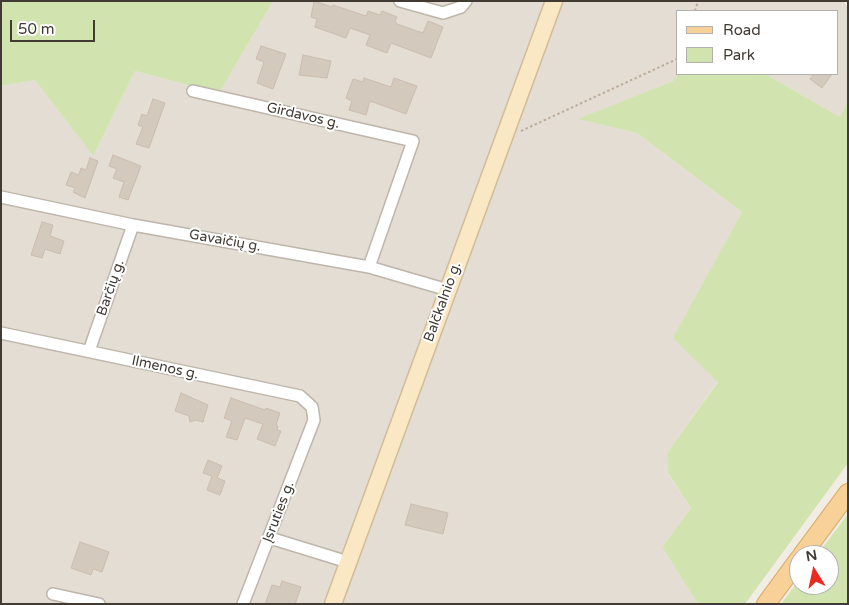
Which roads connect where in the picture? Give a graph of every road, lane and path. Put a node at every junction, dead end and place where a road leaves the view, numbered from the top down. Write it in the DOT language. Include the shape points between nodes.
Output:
graph roads {
  1 [pos="400,1"];
  2 [pos="466,1"];
  3 [pos="554,1"];
  4 [pos="676,59"];
  5 [pos="193,91"];
  6 [pos="506,138"];
  7 [pos="1,197"];
  8 [pos="133,225"];
  9 [pos="368,267"];
  10 [pos="448,290"];
  11 [pos="1,333"];
  12 [pos="89,351"];
  13 [pos="314,420"];
  14 [pos="848,493"];
  15 [pos="270,538"];
  16 [pos="809,545"];
  17 [pos="348,562"];
  18 [pos="789,573"];
  19 [pos="53,594"];
  20 [pos="99,604"];
  21 [pos="243,604"];
  22 [pos="333,604"];
  23 [pos="766,604"];
  1 -- 2 [label="street" via="443,13 461,7"];
  3 -- 6 [label="street, Balčkalnio g."];
  4 -- 6 [label="path"];
  5 -- 9 [label="street, Girdavos g." via="413,141"];
  6 -- 10 [label="street, Balčkalnio g."];
  7 -- 8 [label="street, Gavaičių g."];
  8 -- 9 [label="street, Gavaičių g."];
  8 -- 12 [label="street, Barčių g."];
  9 -- 10 [label="street, Gavaičių g."];
  10 -- 17 [label="street, Balčkalnio g."];
  11 -- 12 [label="street, Ilmenos g."];
  12 -- 13 [label="street, Ilmenos g." via="300,396 312,407"];
  13 -- 15 [label="street, Įsruties g."];
  14 -- 16 [label="main road"];
  15 -- 17 [label="street"];
  15 -- 21 [label="street, Įsruties g."];
  17 -- 22 [label="street, Balčkalnio g."];
  18 -- 23 [label="main road"];
  19 -- 20 [label="street"];
}
